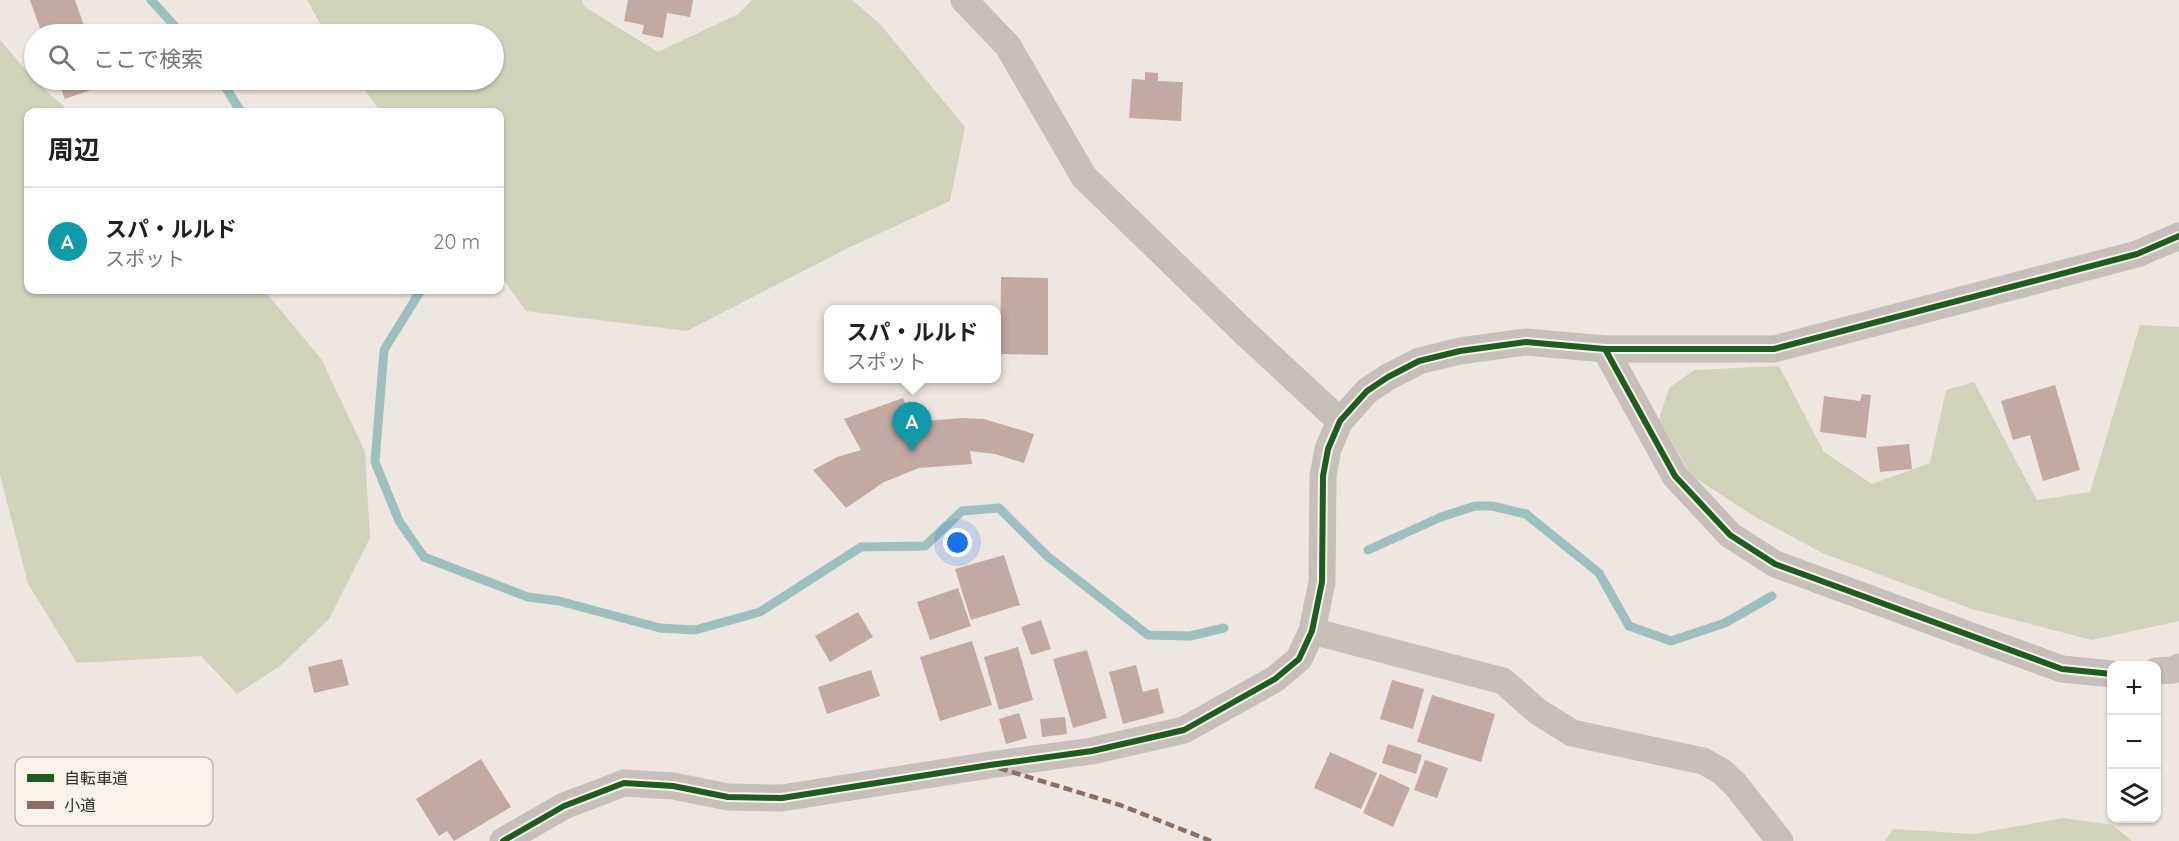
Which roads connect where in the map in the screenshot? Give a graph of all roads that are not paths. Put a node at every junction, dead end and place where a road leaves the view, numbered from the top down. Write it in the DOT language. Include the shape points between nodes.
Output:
graph roads {
  1 [pos="964,0"];
  2 [pos="2179,236"];
  3 [pos="1605,349"];
  4 [pos="1340,421"];
  5 [pos="1312,631"];
  6 [pos="2179,668"];
  7 [pos="2161,671"];
  8 [pos="2107,674"];
  9 [pos="503,841"];
  10 [pos="1780,841"];
  1 -- 4 [label="street" via="1008,46 1084,177"];
  2 -- 3 [label="street" via="2137,254 1774,349"];
  3 -- 4 [label="street" via="1526,342 1419,361 1367,391"];
  3 -- 8 [label="street" via="1676,476 1730,535 1775,564 2062,669"];
  4 -- 5 [label="street" via="1328,449 1323,476 1322,582"];
  5 -- 9 [label="street" via="1299,658 1275,679 1184,730 1092,751 782,798 728,796 674,786 624,783 564,806"];
  5 -- 10 [label="street" via="1503,681 1572,733 1703,761 1735,784"];
  6 -- 7 [label="street"];
}
